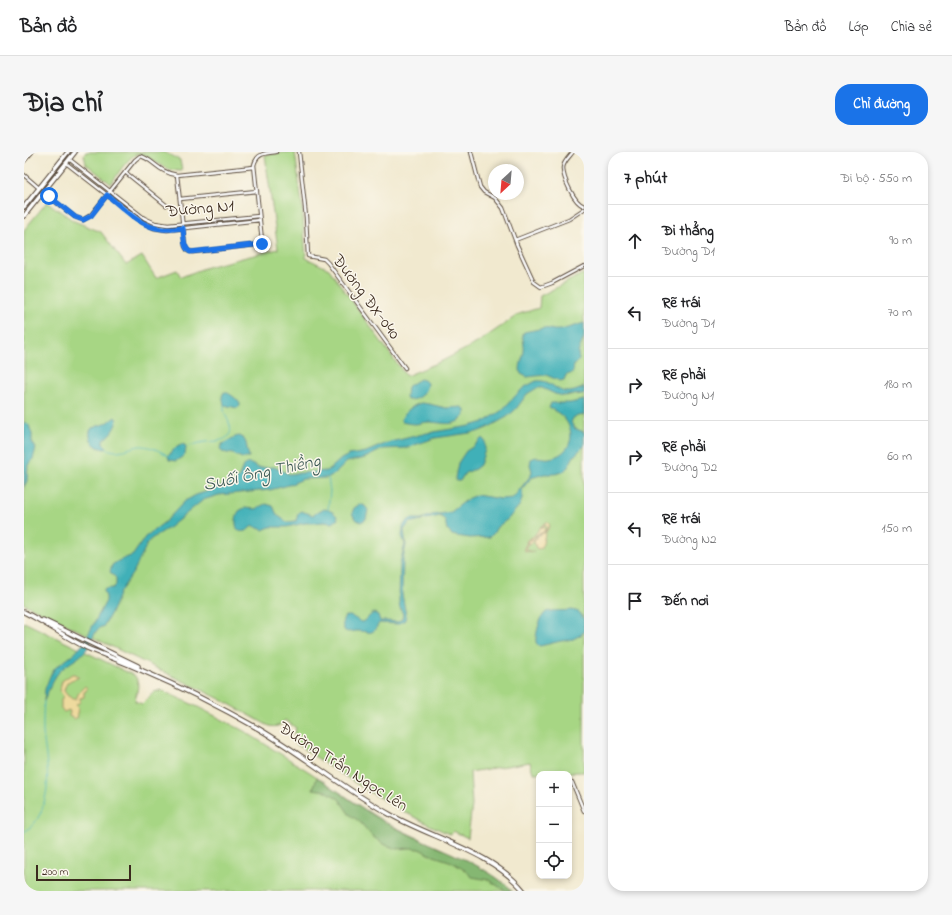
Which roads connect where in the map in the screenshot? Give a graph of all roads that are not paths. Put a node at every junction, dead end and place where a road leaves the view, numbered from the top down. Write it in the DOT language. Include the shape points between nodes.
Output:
graph roads {
  1 [pos="31,152"];
  2 [pos="68,152"];
  3 [pos="75,152"];
  4 [pos="276,152"];
  5 [pos="299,152"];
  6 [pos="471,152"];
  7 [pos="573,152"];
  8 [pos="24,160"];
  9 [pos="68,161"];
  10 [pos="254,167"];
  11 [pos="125,172"];
  12 [pos="24,175"];
  13 [pos="177,175"];
  14 [pos="39,188"];
  15 [pos="110,191"];
  16 [pos="257,191"];
  17 [pos="43,192"];
  18 [pos="107,195"];
  19 [pos="180,199"];
  20 [pos="166,205"];
  21 [pos="24,206"];
  22 [pos="584,207"];
  23 [pos="24,216"];
  24 [pos="259,216"];
  25 [pos="260,220"];
  26 [pos="183,223"];
  27 [pos="183,228"];
  28 [pos="515,240"];
  29 [pos="262,244"];
  30 [pos="263,250"];
  31 [pos="584,266"];
  32 [pos="405,368"];
  33 [pos="24,612"];
  34 [pos="38,619"];
  35 [pos="143,671"];
  36 [pos="572,782"];
  37 [pos="584,811"];
  38 [pos="524,891"];
  1 -- 8 [label="main road"];
  2 -- 14 [label="street"];
  3 -- 9 [label="street"];
  4 -- 10 [label="street" via="261,155 255,161"];
  5 -- 32 [label="street, Đường ĐX-040" via="308,256 322,258 328,263"];
  6 -- 28 [label="street" via="480,186 503,208"];
  7 -- 22 [label="street" via="563,167 576,202"];
  9 -- 15 [label="street, Đường N1"];
  9 -- 17 [label="street"];
  9 -- 18 [label="street, Đường N1"];
  10 -- 13 [label="street"];
  10 -- 16 [label="street"];
  11 -- 13 [label="street" via="136,158 141,156 162,171"];
  11 -- 15 [label="street"];
  11 -- 20 [label="street"];
  12 -- 14 [label="street"];
  13 -- 19 [label="street"];
  14 -- 17 [label="street"];
  14 -- 21 [label="street"];
  15 -- 18 [label="street"];
  15 -- 26 [label="street, Đường N1" via="151,222 168,225"];
  16 -- 19 [label="street"];
  16 -- 24 [label="street"];
  17 -- 18 [label="street" via="81,220 91,216"];
  17 -- 23 [label="street"];
  18 -- 27 [label="street, Đường N1" via="138,220 150,226 163,229"];
  19 -- 26 [label="street"];
  22 -- 28 [label="street" via="569,220"];
  24 -- 25 [label="street"];
  24 -- 26 [label="street, Đường N1"];
  25 -- 27 [label="street, Đường N1"];
  25 -- 29 [label="street"];
  26 -- 27 [label="street"];
  27 -- 29 [label="street" via="188,251"];
  28 -- 31 [label="street" via="534,282 541,287"];
  29 -- 30 [label="street"];
  33 -- 34 [label="street, Đường Trần Ngọc Lên"];
  34 -- 35 [label="street, Đường Trần Ngọc Lên" via="82,645"];
  34 -- 35 [label="street, Đường Trần Ngọc Lên" via="92,643"];
  35 -- 38 [label="street, Đường Trần Ngọc Lên" via="259,729 392,816 492,863 506,872"];
  36 -- 37 [label="street"];
}
